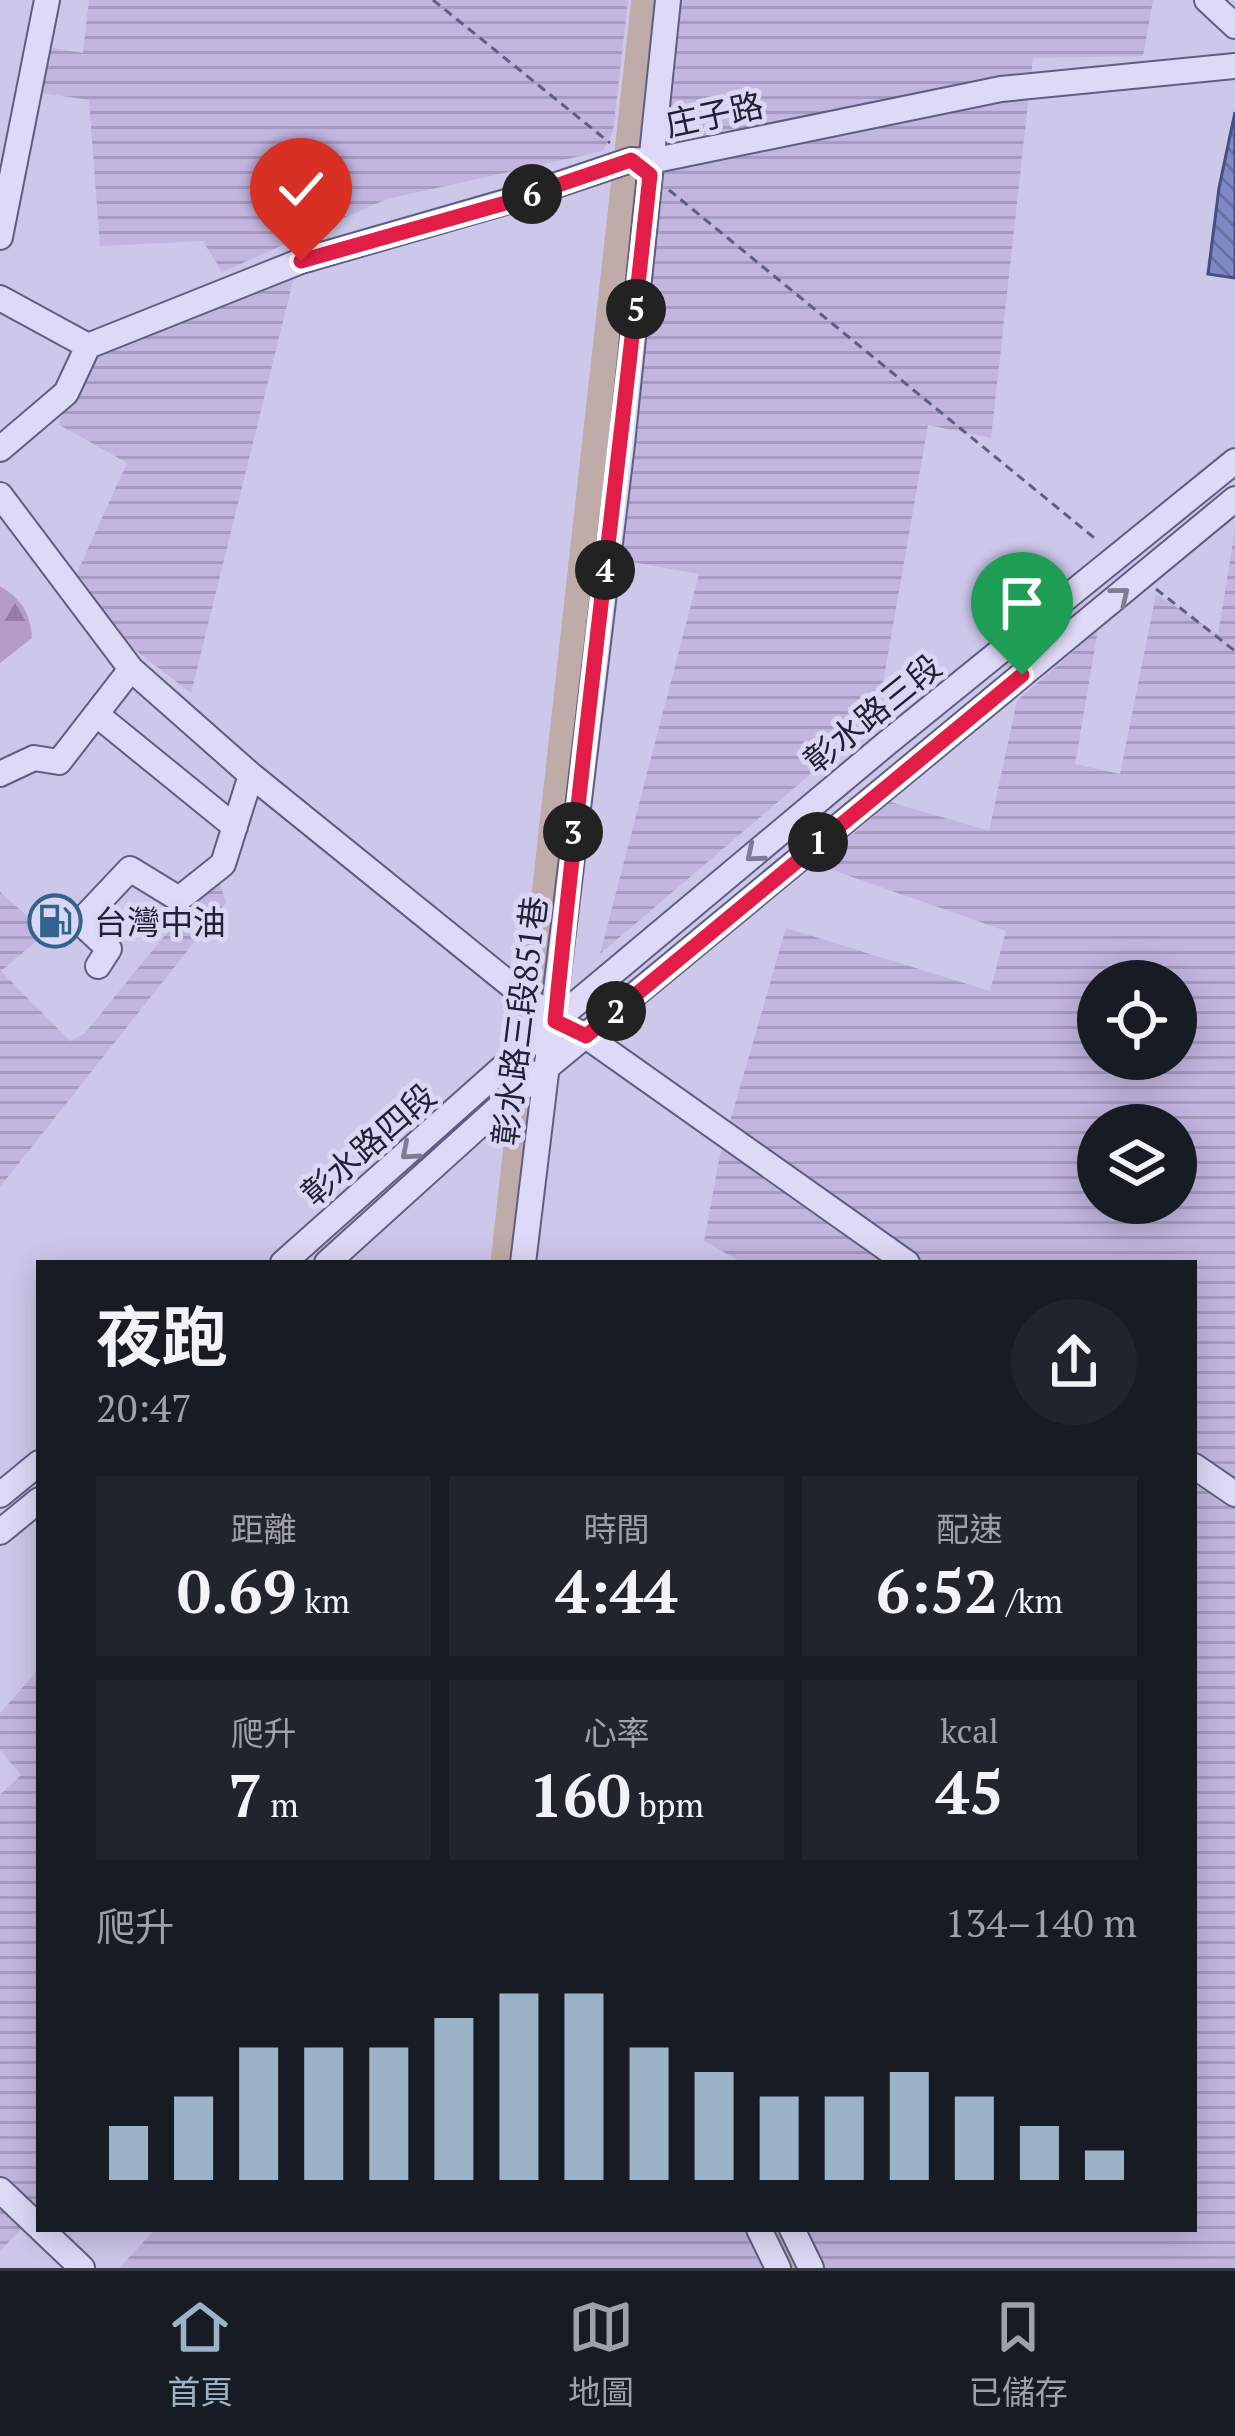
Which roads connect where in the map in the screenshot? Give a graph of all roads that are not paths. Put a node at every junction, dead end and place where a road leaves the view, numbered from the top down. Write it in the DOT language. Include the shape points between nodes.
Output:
graph roads {
  1 [pos="47,0"];
  2 [pos="668,0"];
  3 [pos="1207,0"];
  4 [pos="1234,22"];
  5 [pos="1235,66"];
  6 [pos="644,165"];
  7 [pos="0,237"];
  8 [pos="0,298"];
  9 [pos="88,346"];
  10 [pos="0,449"];
  11 [pos="1226,468"];
  12 [pos="0,495"];
  13 [pos="1235,497"];
  14 [pos="131,669"];
  15 [pos="96,714"];
  16 [pos="0,775"];
  17 [pos="251,775"];
  18 [pos="235,826"];
  19 [pos="98,966"];
  20 [pos="554,1020"];
  21 [pos="586,1036"];
  22 [pos="546,1071"];
  23 [pos="497,1075"];
  24 [pos="286,1260"];
  25 [pos="330,1260"];
  26 [pos="523,1260"];
  27 [pos="903,1260"];
  28 [pos="36,1465"];
  29 [pos="1197,1468"];
  30 [pos="0,1495"];
  31 [pos="1235,1495"];
  32 [pos="36,1502"];
  33 [pos="0,1532"];
  34 [pos="0,2190"];
  35 [pos="36,2224"];
  36 [pos="44,2232"];
  37 [pos="760,2232"];
  38 [pos="793,2232"];
  39 [pos="82,2268"];
  40 [pos="778,2268"];
  41 [pos="811,2268"];
  1 -- 7 [label="street"];
  2 -- 6 [label="street, 彰水路三段851巷"];
  3 -- 4 [label="street"];
  5 -- 6 [label="street, 庄子路" via="1001,89"];
  6 -- 9 [label="street, 庄子路" via="301,261"];
  6 -- 20 [label="street, 彰水路三段851巷" via="622,444"];
  8 -- 9 [label="street"];
  9 -- 10 [label="street" via="66,393"];
  11 -- 13 [label="street"];
  11 -- 20 [label="street, 彰水路三段, one-way"];
  12 -- 14 [label="street"];
  21 -- 13 [label="street, 彰水路三段, one-way"];
  14 -- 15 [label="street"];
  14 -- 17 [label="street"];
  15 -- 16 [label="street" via="59,762 34,758"];
  15 -- 18 [label="street"];
  17 -- 18 [label="street"];
  17 -- 20 [label="street"];
  18 -- 19 [label="street" via="223,864 179,899 130,869 80,922 110,949"];
  20 -- 21 [label="street"];
  20 -- 22 [label="street, 彰水路三段851巷"];
  20 -- 23 [label="street, 彰水路三段"];
  21 -- 22 [label="street, 彰水路三段"];
  21 -- 27 [label="street"];
  22 -- 25 [label="street, 彰水路四段"];
  22 -- 26 [label="street, 彰水路三段851巷"];
  23 -- 24 [label="street, 彰水路四段, one-way"];
  28 -- 30 [label="street"];
  29 -- 31 [label="street"];
  32 -- 33 [label="street"];
  34 -- 35 [label="street"];
  36 -- 39 [label="street"];
  37 -- 40 [label="street"];
  38 -- 41 [label="street"];
}
